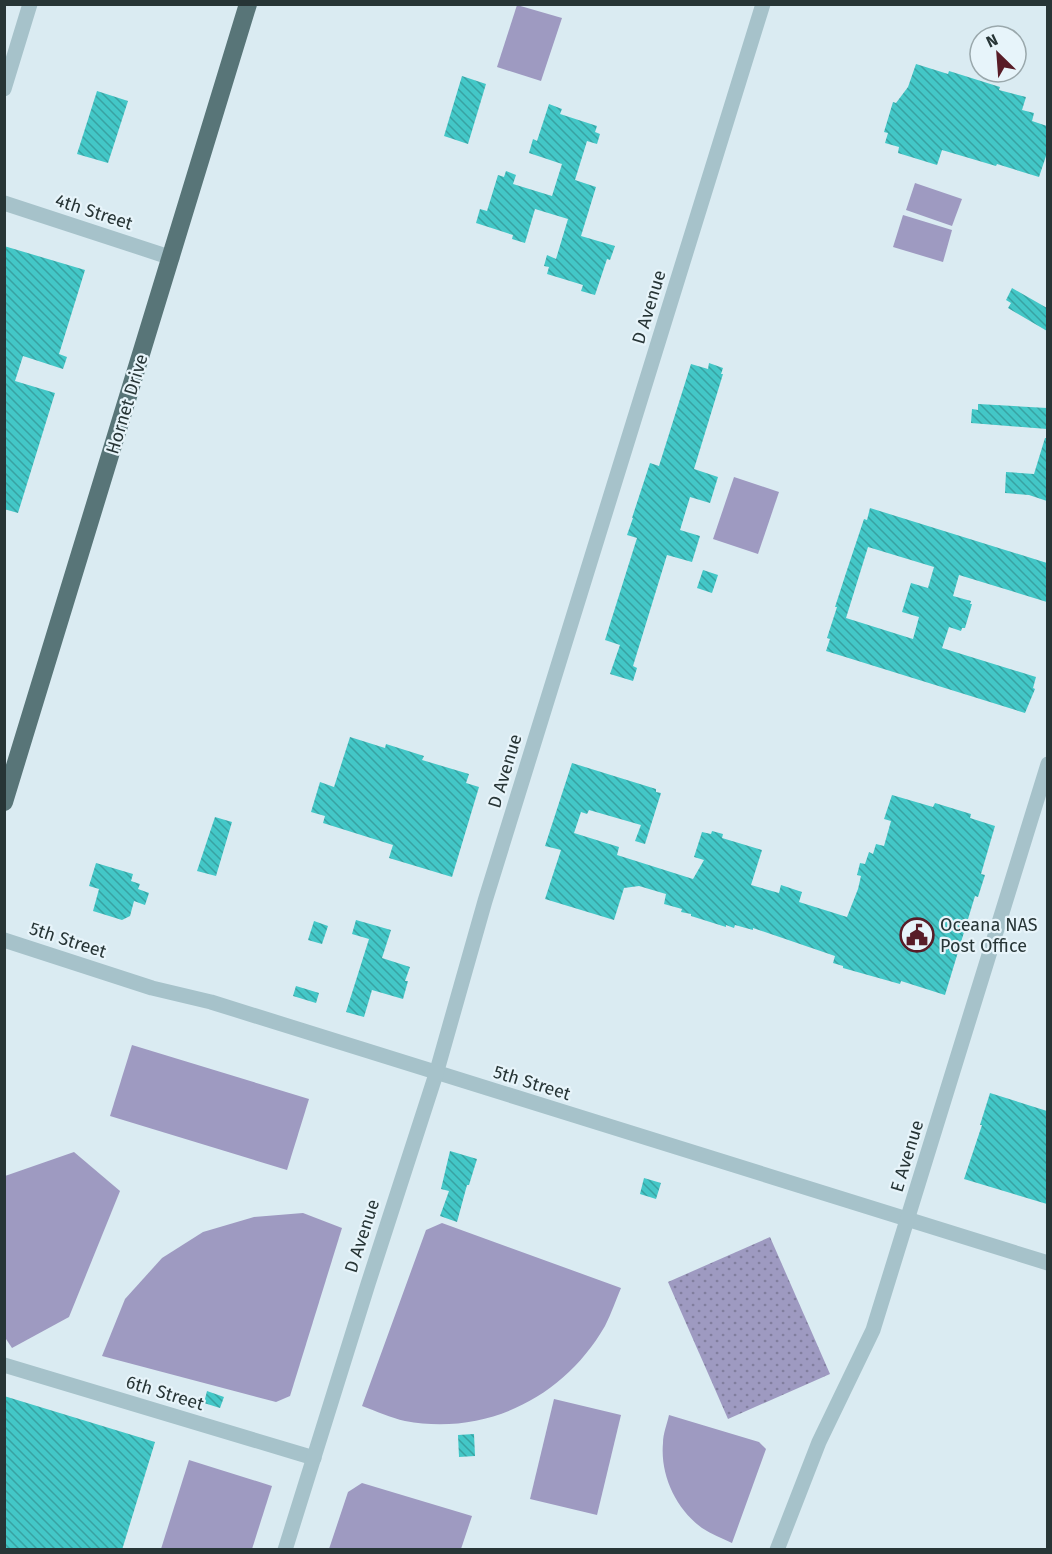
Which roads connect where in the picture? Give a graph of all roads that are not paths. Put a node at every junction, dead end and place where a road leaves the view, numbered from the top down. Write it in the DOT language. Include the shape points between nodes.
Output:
graph roads {
  1 [pos="30,4"];
  2 [pos="248,4"];
  3 [pos="763,4"];
  4 [pos="4,89"];
  5 [pos="4,203"];
  6 [pos="172,258"];
  7 [pos="1047,764"];
  8 [pos="4,802"];
  9 [pos="4,940"];
  10 [pos="436,1074"];
  11 [pos="908,1218"];
  12 [pos="1047,1263"];
  13 [pos="4,1365"];
  14 [pos="314,1458"];
  15 [pos="285,1550"];
  16 [pos="777,1550"];
  1 -- 4 [label="street"];
  2 -- 6 [label="main road, Hornet Drive"];
  3 -- 10 [label="street, D Avenue" via="485,901"];
  5 -- 6 [label="street, 4th Street"];
  6 -- 8 [label="main road, Hornet Drive"];
  7 -- 11 [label="street, E Avenue"];
  9 -- 10 [label="street, 5th Street"];
  10 -- 11 [label="street, 5th Street"];
  10 -- 14 [label="street, D Avenue"];
  11 -- 12 [label="street, 5th Street"];
  11 -- 16 [label="street, E Avenue" via="873,1330 819,1442"];
  13 -- 14 [label="street, 6th Street"];
  14 -- 15 [label="street, D Avenue"];
}
